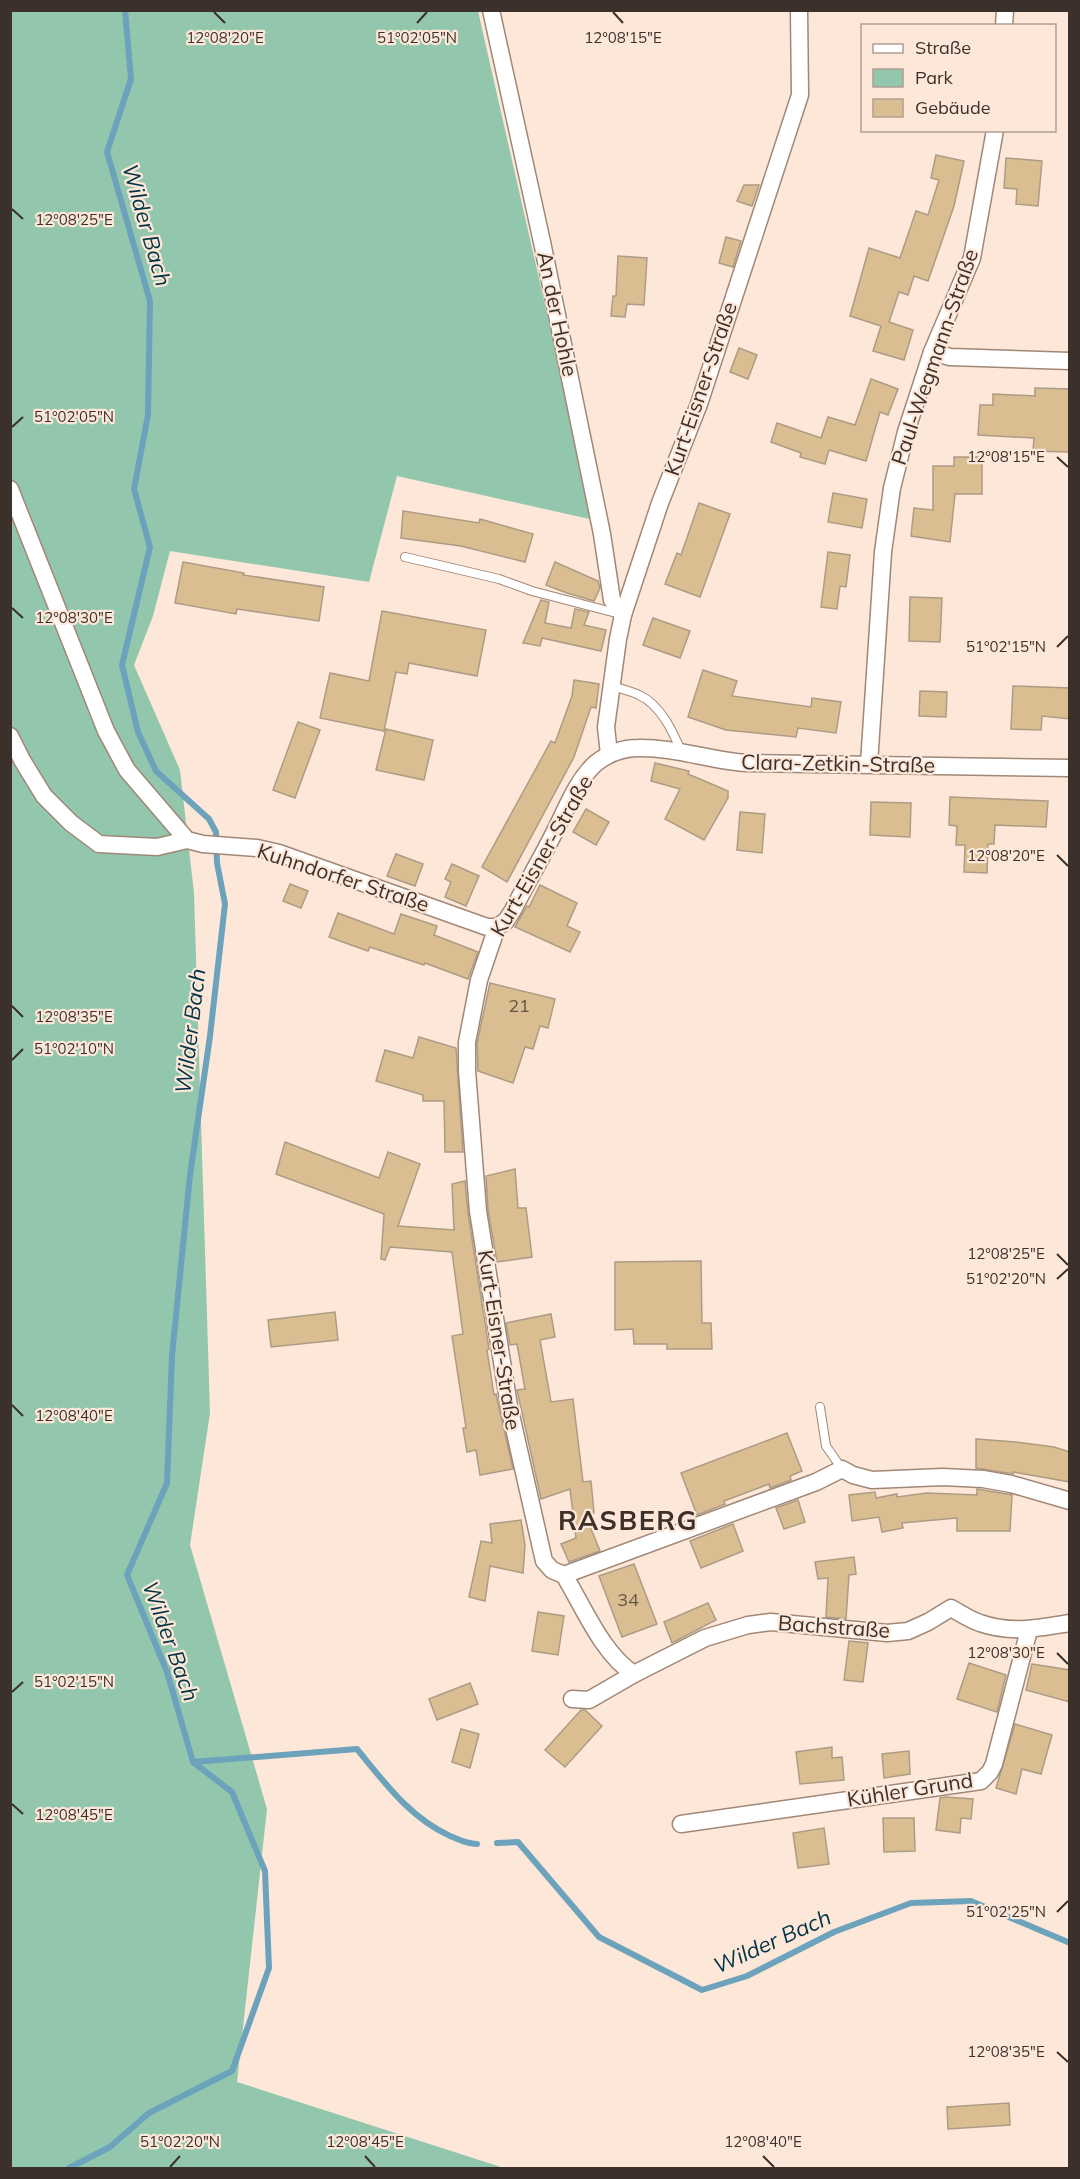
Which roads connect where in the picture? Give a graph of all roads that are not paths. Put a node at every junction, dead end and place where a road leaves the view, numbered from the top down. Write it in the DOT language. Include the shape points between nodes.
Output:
graph roads {
  1 [pos="491,10"];
  2 [pos="799,10"];
  3 [pos="994,132"];
  4 [pos="932,351"];
  5 [pos="1070,361"];
  6 [pos="10,489"];
  7 [pos="405,557"];
  8 [pos="623,615"];
  9 [pos="612,686"];
  10 [pos="10,736"];
  11 [pos="682,753"];
  12 [pos="609,754"];
  13 [pos="868,764"];
  14 [pos="1070,768"];
  15 [pos="195,842"];
  16 [pos="497,927"];
  17 [pos="820,1407"];
  18 [pos="842,1469"];
  19 [pos="1070,1501"];
  20 [pos="564,1575"];
  21 [pos="1070,1623"];
  22 [pos="1029,1630"];
  23 [pos="634,1674"];
  24 [pos="572,1700"];
  25 [pos="681,1824"];
  1 -- 8 [label="street, An der Hohle" via="542,242 612,600"];
  2 -- 8 [label="street, Kurt-Eisner-Straße" via="800,95 699,404 660,503"];
  3 -- 4 [label="street, Paul-Wegmann-Straße" via="972,258"];
  4 -- 5 [label="street" via="950,357"];
  4 -- 13 [label="street, Paul-Wegmann-Straße" via="902,448 887,521"];
  6 -- 15 [label="street" via="106,731 127,770"];
  7 -- 8 [label="lane"];
  8 -- 9 [label="street, Kurt-Eisner-Straße"];
  9 -- 11 [label="lane" via="641,695 663,716"];
  9 -- 12 [label="street, Kurt-Eisner-Straße" via="606,727"];
  10 -- 15 [label="street, Kuhndorfer Straße" via="44,796 99,844 157,847"];
  11 -- 12 [label="street, Clara-Zetkin-Straße" via="639,748"];
  11 -- 13 [label="street, Clara-Zetkin-Straße" via="747,763"];
  12 -- 16 [label="street, Kurt-Eisner-Straße" via="580,782 513,910"];
  13 -- 14 [label="street, Clara-Zetkin-Straße"];
  15 -- 16 [label="street, Kuhndorfer Straße" via="257,848 487,927"];
  16 -- 20 [label="street, Kurt-Eisner-Straße" via="479,980 467,1042 478,1211 508,1406 528,1495 544,1561"];
  17 -- 18 [label="lane" via="825,1446"];
  18 -- 19 [label="street" via="872,1480 983,1479"];
  18 -- 20 [label="street"];
  20 -- 23 [label="street" via="609,1652"];
  21 -- 22 [label="street, Bachstraße"];
  22 -- 23 [label="street, Bachstraße" via="1011,1631 980,1623 951,1608 908,1631 887,1633 771,1622 748,1624 705,1638"];
  22 -- 25 [label="street, Kühler Grund" via="994,1764 981,1780"];
  23 -- 24 [label="street, Bachstraße" via="589,1700"];
}
